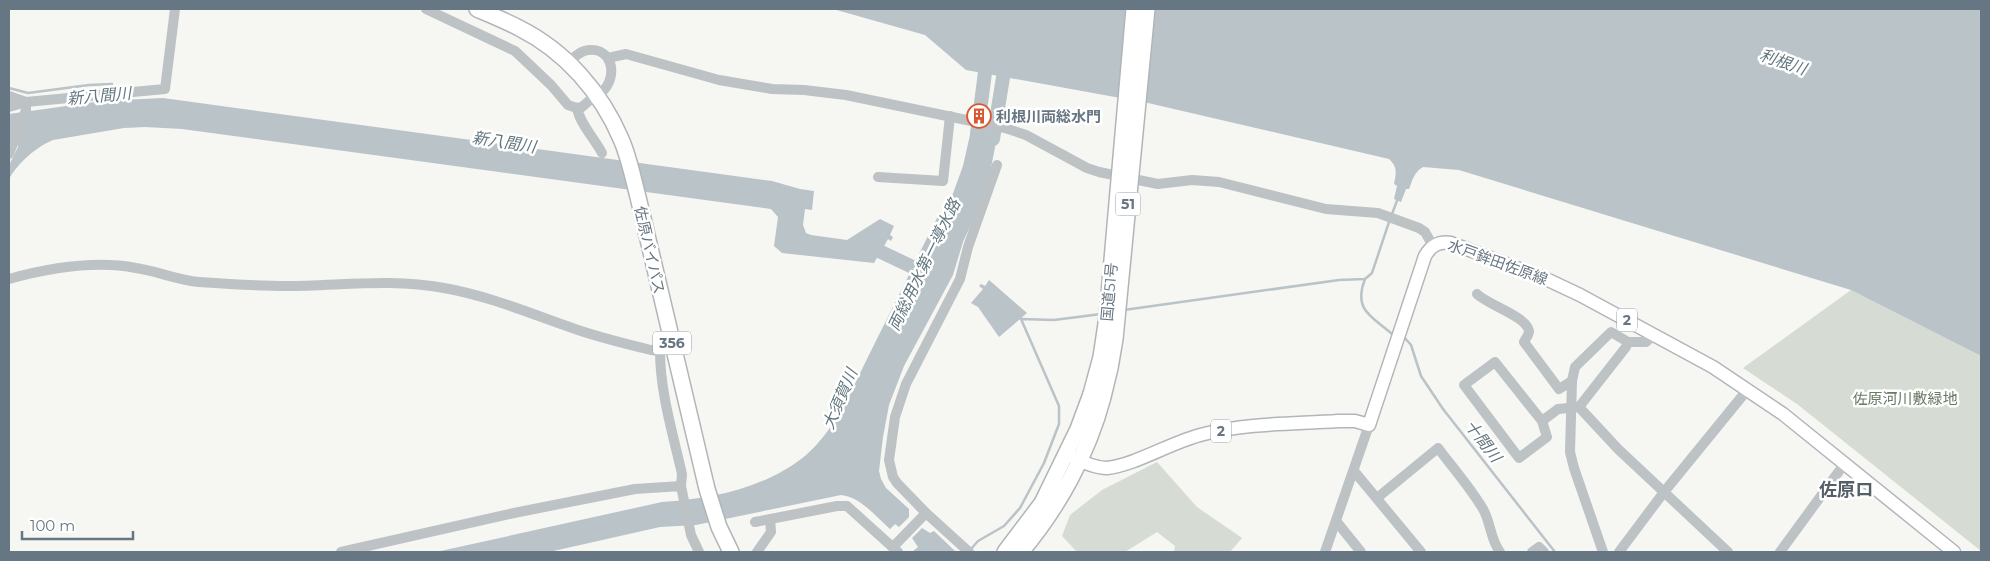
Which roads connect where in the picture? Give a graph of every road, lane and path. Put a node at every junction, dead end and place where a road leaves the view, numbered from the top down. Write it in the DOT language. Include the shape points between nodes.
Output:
graph roads {
  1 [pos="175,9"];
  2 [pos="426,9"];
  3 [pos="477,9"];
  4 [pos="1134,9"];
  5 [pos="1147,9"];
  6 [pos="608,58"];
  7 [pos="567,62"];
  8 [pos="604,90"];
  9 [pos="9,96"];
  10 [pos="590,100"];
  11 [pos="26,106"];
  12 [pos="9,107"];
  13 [pos="577,108"];
  14 [pos="950,116"];
  15 [pos="11,150"];
  16 [pos="602,153"];
  17 [pos="997,165"];
  18 [pos="878,177"];
  19 [pos="1433,246"];
  20 [pos="9,279"];
  21 [pos="1477,294"];
  22 [pos="1654,335"];
  23 [pos="1628,342"];
  24 [pos="672,348"];
  25 [pos="1572,381"];
  26 [pos="1748,389"];
  27 [pos="1097,396"];
  28 [pos="1575,407"];
  29 [pos="1542,421"];
  30 [pos="1369,425"];
  31 [pos="1073,457"];
  32 [pos="1845,463"];
  33 [pos="1354,471"];
  34 [pos="681,489"];
  35 [pos="1664,492"];
  36 [pos="1377,498"];
  37 [pos="926,513"];
  38 [pos="770,519"];
  39 [pos="1336,521"];
  40 [pos="754,522"];
  41 [pos="1025,527"];
  42 [pos="895,550"];
  43 [pos="1946,550"];
  44 [pos="341,552"];
  45 [pos="699,552"];
  46 [pos="731,552"];
  47 [pos="757,552"];
  48 [pos="969,552"];
  49 [pos="999,552"];
  50 [pos="1005,552"];
  51 [pos="1021,552"];
  52 [pos="1325,552"];
  53 [pos="1361,552"];
  54 [pos="1421,552"];
  55 [pos="1500,552"];
  56 [pos="1532,552"];
  57 [pos="1544,552"];
  58 [pos="1603,552"];
  59 [pos="1619,552"];
  60 [pos="1728,552"];
  61 [pos="1780,552"];
  1 -- 11 [label="street" via="165,89"];
  2 -- 13 [label="street" via="516,51 568,106"];
  3 -- 7 [label="highway, 佐原バイパス / 356" via="520,28"];
  4 -- 27 [label="highway, 国道51号 / 51, bridge"];
  5 -- 27 [label="highway, 国道51号 / 51, bridge" via="1115,339"];
  6 -- 7 [label="street" via="600,52 586,50"];
  6 -- 8 [label="street" via="612,72"];
  6 -- 14 [label="street" via="626,54 719,80 772,90 846,95"];
  7 -- 24 [label="highway, 佐原バイパス / 356" via="610,116 628,159"];
  9 -- 11 [label="street"];
  10 -- 13 [label="street"];
  11 -- 12 [label="street"];
  11 -- 15 [label="street"];
  13 -- 16 [label="street" via="579,119"];
  14 -- 18 [label="street" via="943,181"];
  14 -- 19 [label="street" via="1026,135 1095,171 1158,184 1192,180 1219,182 1326,208 1378,213 1414,225 1425,232"];
  17 -- 37 [label="street" via="960,279 909,378 895,417 889,460 893,477"];
  19 -- 22 [label="main road, 水戸鉾田佐原線 / 2" via="1451,243 1546,279"];
  19 -- 30 [label="main road, 水戸鉾田佐原線" via="1420,268"];
  20 -- 24 [label="street" via="74,267 119,265 197,282 286,286 378,282 436,287 466,292 620,343"];
  21 -- 25 [label="street" via="1522,320 1529,334 1524,342 1559,389"];
  22 -- 23 [label="street" via="1646,342"];
  22 -- 26 [label="main road, 水戸鉾田佐原線 / 2"];
  23 -- 25 [label="street" via="1611,332 1575,367"];
  23 -- 28 [label="street"];
  24 -- 34 [label="street" via="660,367 682,474"];
  24 -- 46 [label="highway, 佐原バイパス / 356" via="707,489"];
  25 -- 28 [label="street"];
  26 -- 32 [label="main road, 水戸鉾田佐原線 / 2"];
  26 -- 35 [label="street"];
  27 -- 31 [label="highway, 国道51号 / 51"];
  28 -- 29 [label="street" via="1558,410"];
  28 -- 35 [label="street"];
  28 -- 58 [label="street" via="1570,452"];
  29 -- 29 [label="street" via="1495,362 1464,385 1519,458 1547,437"];
  30 -- 31 [label="main road, 2" via="1338,421 1224,430 1179,441 1117,466 1096,467"];
  30 -- 33 [label="street"];
  31 -- 41 [label="highway, 国道51号 / 51"];
  31 -- 51 [label="highway, 国道51号 / 51" via="1053,510"];
  32 -- 43 [label="main road, 水戸鉾田佐原線 / 2"];
  32 -- 61 [label="street"];
  33 -- 36 [label="street"];
  33 -- 39 [label="street"];
  34 -- 44 [label="street" via="635,488"];
  34 -- 45 [label="street" via="691,535"];
  35 -- 59 [label="street"];
  35 -- 60 [label="street"];
  36 -- 54 [label="street"];
  36 -- 55 [label="street" via="1438,448 1484,511 1493,544"];
  37 -- 42 [label="street"];
  37 -- 48 [label="street"];
  38 -- 40 [label="street"];
  38 -- 42 [label="street" via="847,506"];
  38 -- 47 [label="street" via="771,532"];
  39 -- 52 [label="street"];
  39 -- 53 [label="street"];
  41 -- 49 [label="highway"];
  41 -- 50 [label="highway, 国道51号 / 51"];
  56 -- 57 [label="street" via="1539,546"];
}
